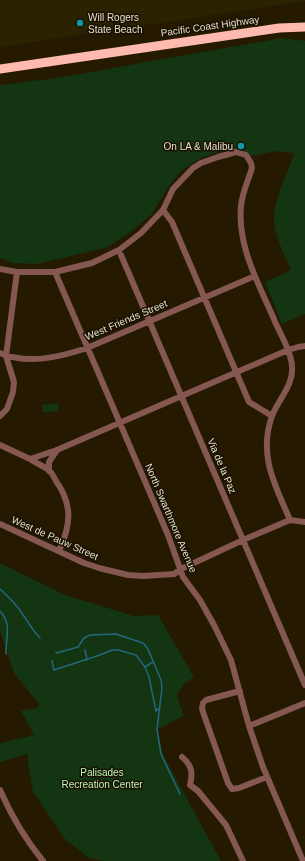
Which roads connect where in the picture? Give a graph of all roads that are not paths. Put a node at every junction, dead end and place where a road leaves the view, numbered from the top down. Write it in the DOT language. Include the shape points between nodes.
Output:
graph roads {
  1 [pos="305,27"];
  2 [pos="0,69"];
  3 [pos="163,210"];
  4 [pos="121,255"];
  5 [pos="0,269"];
  6 [pos="17,272"];
  7 [pos="55,272"];
  8 [pos="255,276"];
  9 [pos="204,297"];
  10 [pos="149,321"];
  11 [pos="305,346"];
  12 [pos="87,348"];
  13 [pos="288,350"];
  14 [pos="3,355"];
  15 [pos="236,373"];
  16 [pos="182,396"];
  17 [pos="0,416"];
  18 [pos="272,416"];
  19 [pos="119,423"];
  20 [pos="0,445"];
  21 [pos="57,450"];
  22 [pos="30,459"];
  23 [pos="49,471"];
  24 [pos="290,520"];
  25 [pos="305,522"];
  26 [pos="0,524"];
  27 [pos="243,540"];
  28 [pos="59,551"];
  29 [pos="181,569"];
  30 [pos="174,574"];
  31 [pos="183,577"];
  32 [pos="305,685"];
  33 [pos="240,691"];
  34 [pos="305,703"];
  35 [pos="250,726"];
  36 [pos="182,757"];
  37 [pos="267,778"];
  38 [pos="0,790"];
  39 [pos="301,860"];
  40 [pos="43,861"];
  41 [pos="244,861"];
  1 -- 2 [label="highway, Pacific Coast Highway" via="264,30"];
  3 -- 7 [label="street" via="141,233 119,250 92,263"];
  3 -- 8 [label="street" via="173,189 193,168 218,156 236,152 246,155 252,168 241,206 241,222 245,247"];
  3 -- 9 [label="street" via="172,222"];
  4 -- 10 [label="street, Via de la Paz"];
  5 -- 6 [label="street"];
  6 -- 7 [label="street"];
  6 -- 14 [label="street"];
  7 -- 12 [label="street, North Swarthmore Avenue"];
  8 -- 9 [label="street, West Friends Street"];
  8 -- 13 [label="street"];
  9 -- 10 [label="street, West Friends Street"];
  9 -- 15 [label="street"];
  10 -- 12 [label="street, West Friends Street"];
  10 -- 16 [label="street, Via de la Paz"];
  11 -- 13 [label="street"];
  12 -- 14 [label="street, West Friends Street" via="45,358 27,359"];
  12 -- 19 [label="street, North Swarthmore Avenue"];
  13 -- 15 [label="street"];
  13 -- 18 [label="street" via="292,378"];
  14 -- 17 [label="street" via="14,382 11,401"];
  15 -- 16 [label="street"];
  15 -- 18 [label="street" via="249,402"];
  16 -- 19 [label="street"];
  16 -- 27 [label="street, Via de la Paz"];
  18 -- 24 [label="street" via="267,441 268,461"];
  19 -- 21 [label="street"];
  19 -- 29 [label="street, North Swarthmore Avenue"];
  20 -- 22 [label="street"];
  21 -- 22 [label="street"];
  21 -- 23 [label="street" via="49,462"];
  22 -- 23 [label="street"];
  23 -- 28 [label="street" via="59,485 68,506 69,522"];
  24 -- 25 [label="street"];
  24 -- 27 [label="street"];
  26 -- 28 [label="street, West de Pauw Street"];
  27 -- 29 [label="street"];
  27 -- 32 [label="street, Via de la Paz"];
  28 -- 30 [label="street, West de Pauw Street" via="84,564 122,574"];
  29 -- 30 [label="street"];
  29 -- 31 [label="street, North Swarthmore Avenue"];
  30 -- 31 [label="street"];
  31 -- 33 [label="street, North Swarthmore Avenue" via="214,625 231,660"];
  33 -- 35 [label="street, North Swarthmore Avenue"];
  33 -- 37 [label="street" via="206,700 203,702 203,712 232,789"];
  34 -- 35 [label="street"];
  35 -- 37 [label="street, North Swarthmore Avenue"];
  36 -- 41 [label="street" via="191,768 190,785 226,825"];
  37 -- 39 [label="street, North Swarthmore Avenue"];
  38 -- 40 [label="street" via="5,808"];
}
